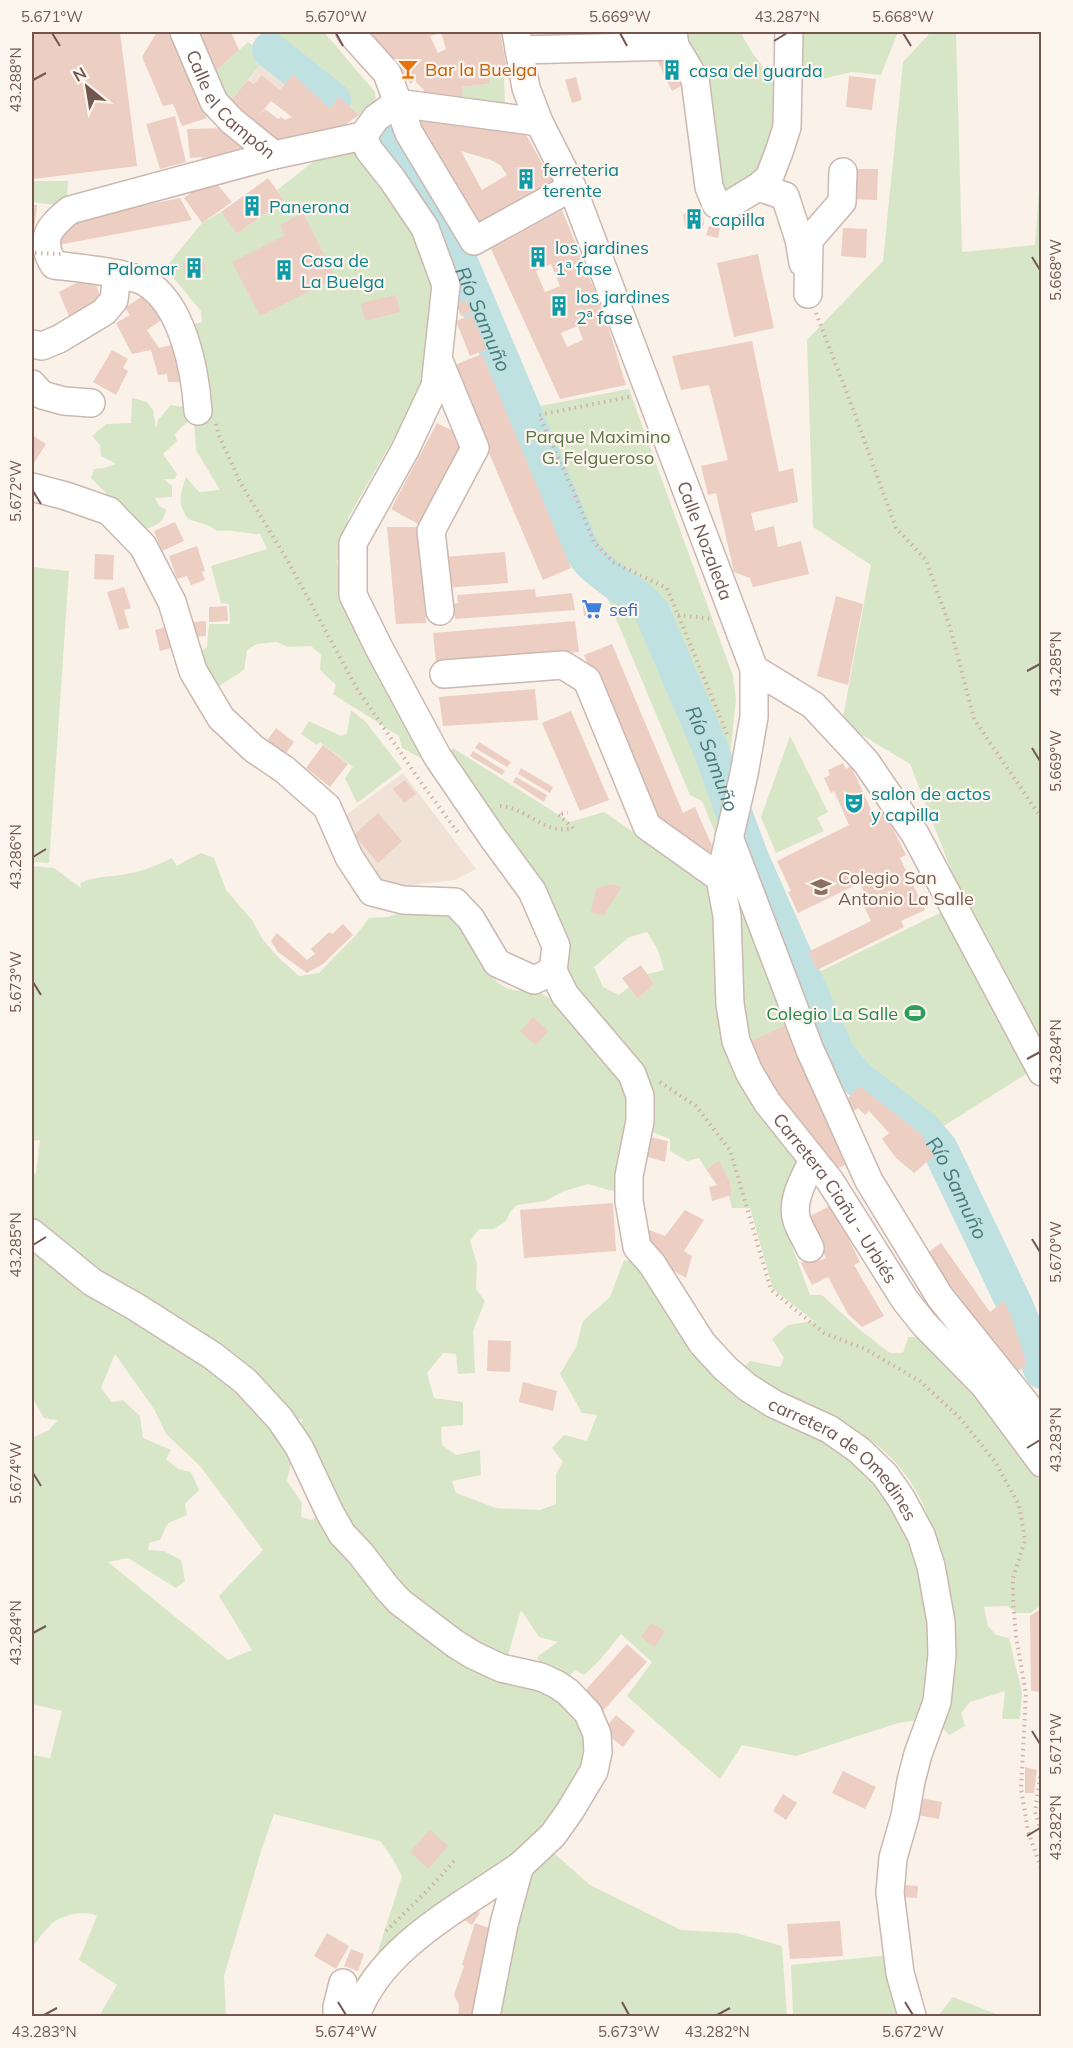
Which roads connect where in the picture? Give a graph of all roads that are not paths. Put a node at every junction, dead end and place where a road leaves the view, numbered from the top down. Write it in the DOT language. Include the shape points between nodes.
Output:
graph roads {
  1 [pos="184,32"];
  2 [pos="350,32"];
  3 [pos="789,32"];
  4 [pos="674,39"];
  5 [pos="518,41"];
  6 [pos="397,103"];
  7 [pos="539,122"];
  8 [pos="363,136"];
  9 [pos="273,155"];
  10 [pos="843,172"];
  11 [pos="572,187"];
  12 [pos="758,187"];
  13 [pos="117,274"];
  14 [pos="32,344"];
  15 [pos="438,360"];
  16 [pos="32,384"];
  17 [pos="91,403"];
  18 [pos="207,417"];
  19 [pos="32,487"];
  20 [pos="440,611"];
  21 [pos="754,669"];
  22 [pos="444,674"];
  23 [pos="729,837"];
  24 [pos="722,886"];
  25 [pos="552,971"];
  26 [pos="1041,1072"];
  27 [pos="813,1160"];
  28 [pos="32,1233"];
  29 [pos="810,1248"];
  30 [pos="1041,1424"];
  31 [pos="1041,1463"];
  32 [pos="521,1865"];
  33 [pos="343,1983"];
  34 [pos="337,2016"];
  35 [pos="356,2016"];
  36 [pos="486,2016"];
  37 [pos="912,2016"];
  1 -- 9 [label="street, Calle el Campón" via="214,102"];
  2 -- 6 [label="street" via="387,73"];
  3 -- 12 [label="street" via="788,127 769,178"];
  4 -- 5 [label="street"];
  4 -- 12 [label="street" via="682,61 695,79 709,187 716,204 727,206"];
  5 -- 7 [label="street, Calle Nozaleda" via="526,88"];
  6 -- 7 [label="street"];
  6 -- 8 [label="street" via="376,118"];
  6 -- 11 [label="street" via="409,133 474,241"];
  7 -- 11 [label="street, Calle Nozaleda"];
  8 -- 9 [label="street, Calle el Campón"];
  8 -- 15 [label="street" via="425,228 446,285"];
  9 -- 13 [label="street" via="70,210 52,224 46,239 54,266"];
  10 -- 12 [label="street" via="842,202 809,240 808,294 799,239 785,196"];
  11 -- 21 [label="street, Calle Nozaleda"];
  13 -- 14 [label="street" via="114,300 104,312 59,339 42,346"];
  13 -- 18 [label="street" via="144,281 164,298 186,346"];
  15 -- 20 [label="street" via="475,448 431,531"];
  15 -- 25 [label="street" via="435,386 405,450 353,543 353,595 437,756 532,891 556,946"];
  16 -- 17 [label="street" via="42,395"];
  19 -- 25 [label="street" via="109,511 143,546 172,602 193,671 221,718 327,807 349,857 372,892 403,900 455,902 471,919 497,963 534,980"];
  21 -- 23 [label="street, Calle Nozaleda" via="754,717"];
  21 -- 26 [label="street" via="813,705 866,762 915,834"];
  22 -- 24 [label="street" via="563,665 587,680 647,825"];
  23 -- 24 [label="street, Calle Nozaleda"];
  23 -- 30 [label="street" via="810,1050 869,1181 940,1297"];
  24 -- 27 [label="street, Carretera Ciañu - Urbiés" via="736,1041 767,1102"];
  25 -- 37 [label="street, carretera de Omedines" via="565,995 632,1074 640,1096 640,1121 629,1176 629,1201 638,1247 702,1343 725,1368 774,1404 829,1429 859,1450 885,1476 919,1529 931,1566 941,1622 942,1655 937,1702 911,1781 893,1858 890,1893 900,1973"];
  27 -- 29 [label="street" via="799,1188 795,1210"];
  27 -- 31 [label="street, Carretera Ciañu - Urbiés" via="905,1300 984,1385"];
  28 -- 32 [label="street" via="92,1282 240,1376 280,1419 342,1534 400,1602 473,1654 501,1668 556,1684 588,1713 597,1734 594,1772 553,1835"];
  32 -- 35 [label="street" via="421,1933 376,1980"];
  32 -- 36 [label="street" via="504,1924"];
  33 -- 34 [label="street"];
}
